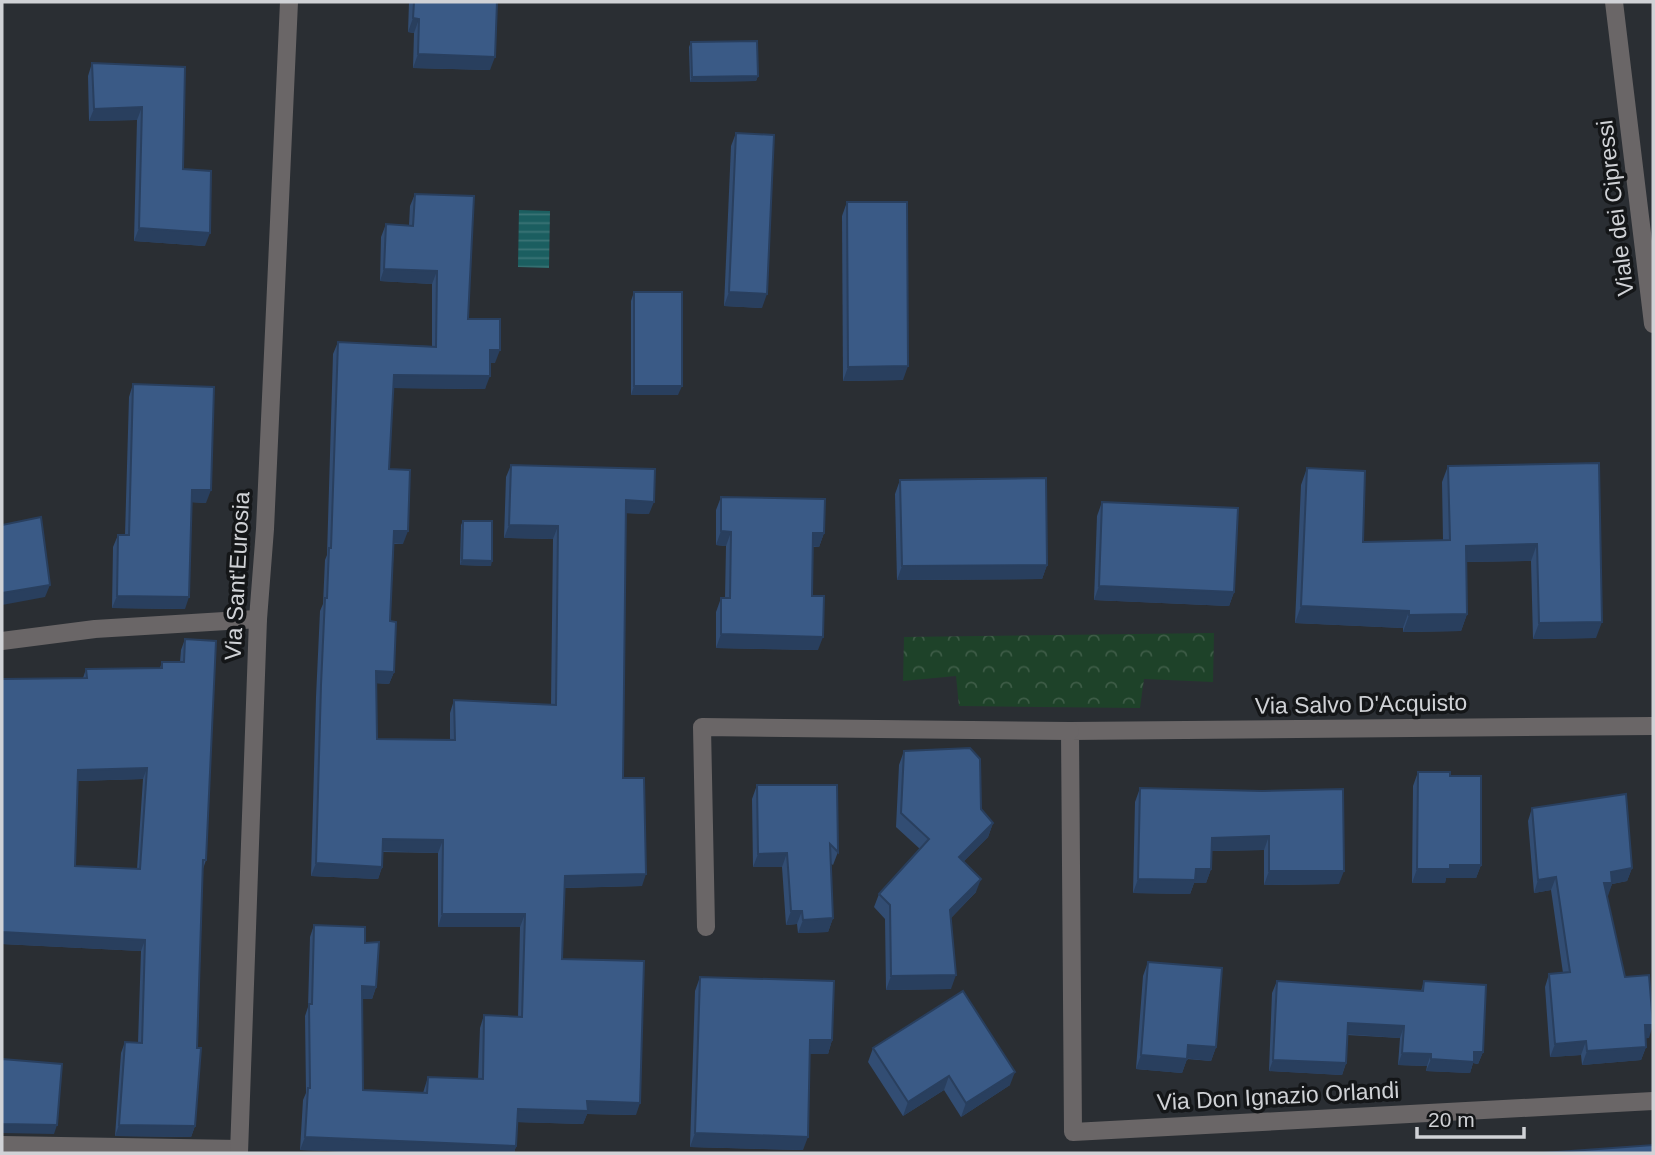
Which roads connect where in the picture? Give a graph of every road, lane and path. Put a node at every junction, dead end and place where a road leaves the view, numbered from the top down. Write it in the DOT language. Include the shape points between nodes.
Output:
graph roads {
  1 [pos="289,2"];
  2 [pos="1614,2"];
  3 [pos="1653,324"];
  4 [pos="258,619"];
  5 [pos="2,641"];
  6 [pos="1653,726"];
  7 [pos="1070,731"];
  8 [pos="706,927"];
  9 [pos="1653,1101"];
  10 [pos="2,1145"];
  11 [pos="239,1151"];
  1 -- 4 [label="street, Via Sant'Eurosia"];
  2 -- 3 [label="street, Viale dei Cipressi"];
  4 -- 5 [label="street" via="95,629"];
  4 -- 11 [label="street, Via Sant'Eurosia"];
  6 -- 7 [label="street, Via Salvo D'Acquisto"];
  7 -- 8 [label="street, Via Salvo D'Acquisto" via="702,727"];
  7 -- 9 [label="street, Via Don Ignazio Orlandi" via="1073,1132"];
  10 -- 11 [label="street"];
}
